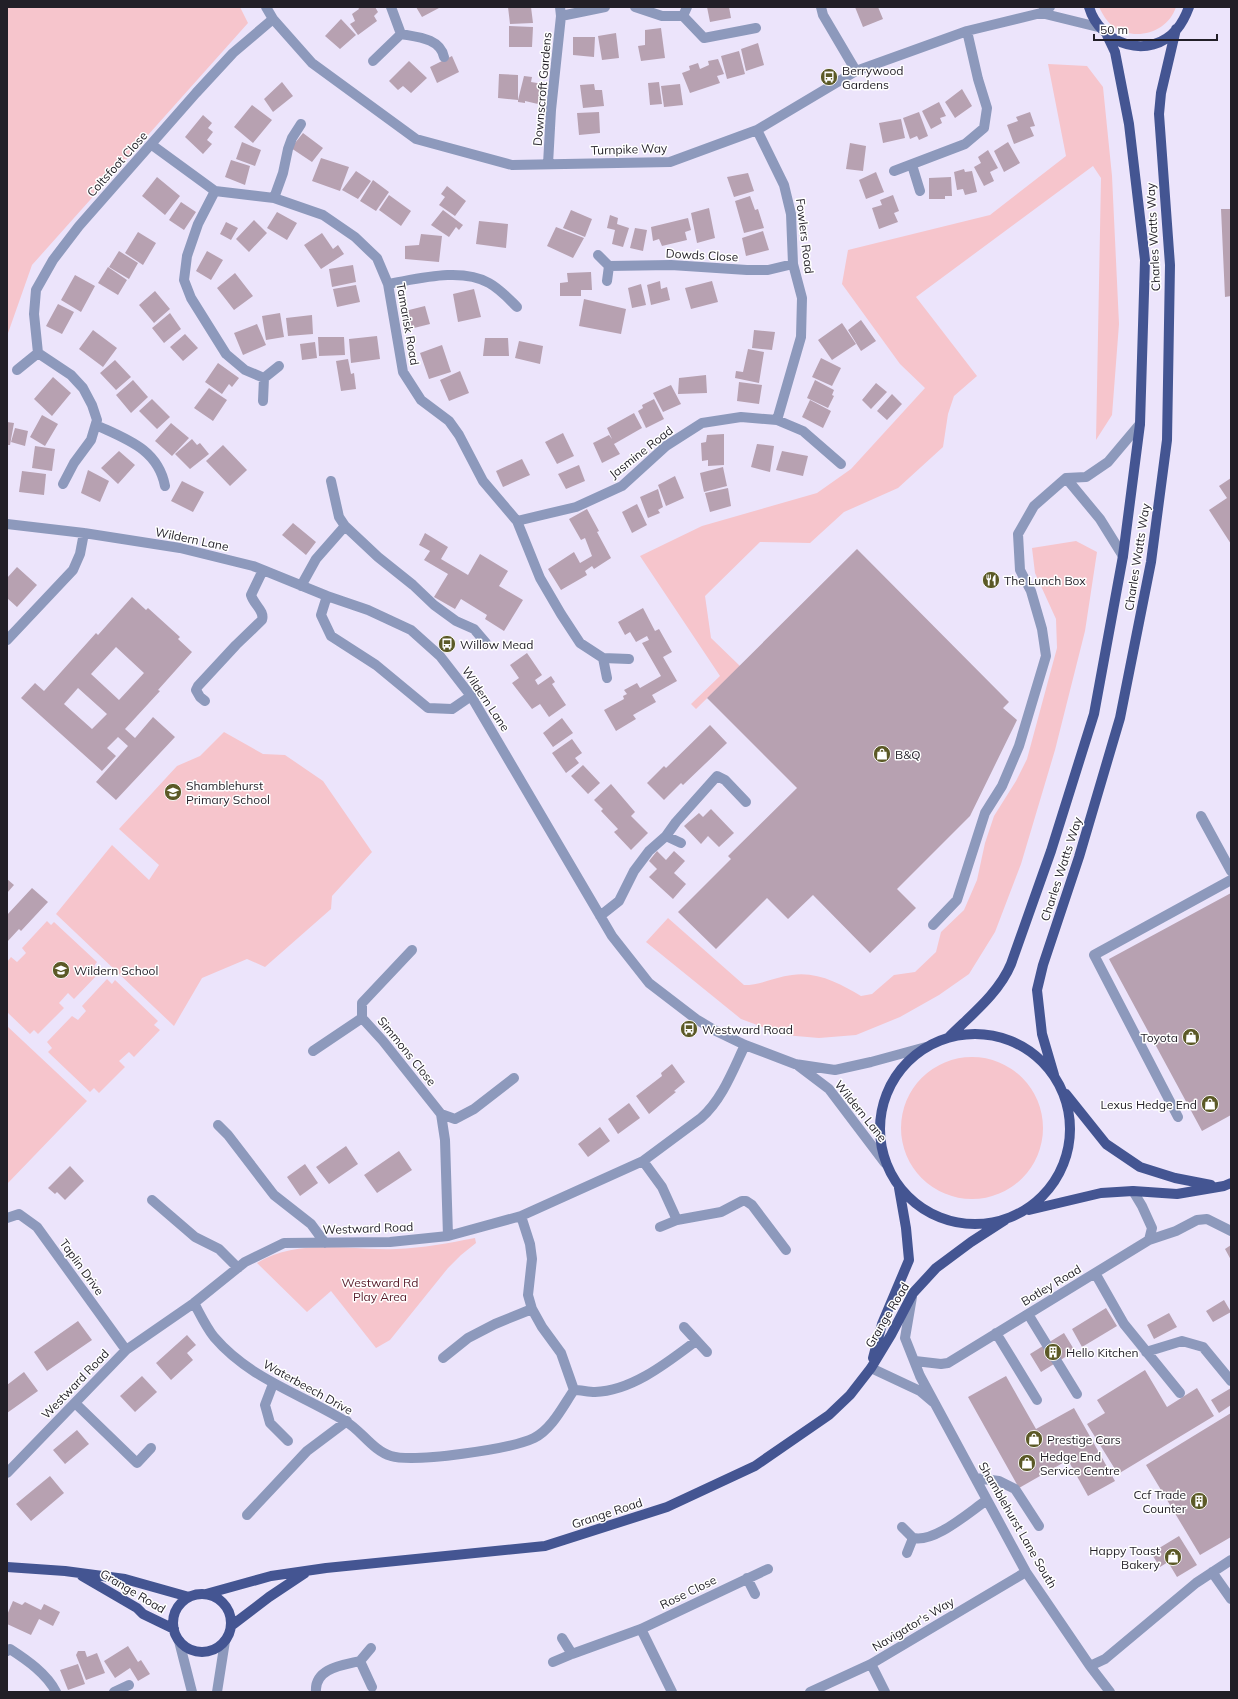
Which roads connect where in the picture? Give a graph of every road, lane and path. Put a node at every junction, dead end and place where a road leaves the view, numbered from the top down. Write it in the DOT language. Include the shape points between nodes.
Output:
graph roads {
  1 [pos="266,7"];
  2 [pos="391,7"];
  3 [pos="604,7"];
  4 [pos="634,7"];
  5 [pos="821,7"];
  6 [pos="1088,7"];
  7 [pos="1189,7"];
  8 [pos="1046,10"];
  9 [pos="560,12"];
  10 [pos="685,12"];
  11 [pos="273,19"];
  12 [pos="1098,27"];
  13 [pos="756,28"];
  14 [pos="1176,29"];
  15 [pos="967,31"];
  16 [pos="401,34"];
  17 [pos="1107,35"];
  18 [pos="444,57"];
  19 [pos="373,61"];
  20 [pos="856,71"];
  21 [pos="301,124"];
  22 [pos="757,130"];
  23 [pos="152,145"];
  24 [pos="548,164"];
  25 [pos="912,165"];
  26 [pos="894,171"];
  27 [pos="215,191"];
  28 [pos="920,191"];
  29 [pos="274,198"];
  30 [pos="598,255"];
  31 [pos="792,264"];
  32 [pos="609,266"];
  33 [pos="607,281"];
  34 [pos="388,284"];
  35 [pos="517,307"];
  36 [pos="38,353"];
  37 [pos="279,366"];
  38 [pos="18,370"];
  39 [pos="264,378"];
  40 [pos="263,401"];
  41 [pos="777,420"];
  42 [pos="1140,424"];
  43 [pos="96,425"];
  44 [pos="841,464"];
  45 [pos="1066,478"];
  46 [pos="331,481"];
  47 [pos="63,484"];
  48 [pos="165,486"];
  49 [pos="517,521"];
  50 [pos="7,524"];
  51 [pos="345,526"];
  52 [pos="84,533"];
  53 [pos="1123,556"];
  54 [pos="263,570"];
  55 [pos="301,586"];
  56 [pos="327,596"];
  57 [pos="7,640"];
  58 [pos="486,643"];
  59 [pos="603,658"];
  60 [pos="629,659"];
  61 [pos="607,678"];
  62 [pos="471,696"];
  63 [pos="205,701"];
  64 [pos="746,802"];
  65 [pos="1201,816"];
  66 [pos="666,836"];
  67 [pos="681,842"];
  68 [pos="1231,871"];
  69 [pos="1231,880"];
  70 [pos="600,916"];
  71 [pos="934,925"];
  72 [pos="412,950"];
  73 [pos="362,1018"];
  74 [pos="949,1037"];
  75 [pos="745,1045"];
  76 [pos="926,1047"];
  77 [pos="313,1051"];
  78 [pos="795,1064"];
  79 [pos="1054,1075"];
  80 [pos="514,1078"];
  81 [pos="1063,1090"];
  82 [pos="441,1114"];
  83 [pos="1178,1118"];
  84 [pos="218,1126"];
  85 [pos="643,1161"];
  86 [pos="885,1163"];
  87 [pos="1231,1183"];
  88 [pos="1216,1187"];
  89 [pos="900,1188"];
  90 [pos="1133,1191"];
  91 [pos="152,1200"];
  92 [pos="1023,1212"];
  93 [pos="521,1216"];
  94 [pos="7,1218"];
  95 [pos="677,1220"];
  96 [pos="1005,1220"];
  97 [pos="660,1226"];
  98 [pos="1231,1231"];
  99 [pos="448,1236"];
  100 [pos="1149,1240"];
  101 [pos="325,1243"];
  102 [pos="786,1250"];
  103 [pos="238,1268"];
  104 [pos="1094,1273"];
  105 [pos="913,1293"];
  106 [pos="194,1303"];
  107 [pos="532,1309"];
  108 [pos="1028,1314"];
  109 [pos="684,1327"];
  110 [pos="996,1333"];
  111 [pos="696,1341"];
  112 [pos="126,1350"];
  113 [pos="707,1352"];
  114 [pos="1146,1352"];
  115 [pos="442,1358"];
  116 [pos="915,1361"];
  117 [pos="871,1368"];
  118 [pos="1231,1381"];
  119 [pos="273,1384"];
  120 [pos="574,1390"];
  121 [pos="1180,1393"];
  122 [pos="1077,1394"];
  123 [pos="1037,1400"];
  124 [pos="75,1403"];
  125 [pos="938,1406"];
  126 [pos="347,1421"];
  127 [pos="288,1441"];
  128 [pos="151,1448"];
  129 [pos="7,1474"];
  130 [pos="975,1478"];
  131 [pos="987,1500"];
  132 [pos="247,1515"];
  133 [pos="1039,1526"];
  134 [pos="902,1527"];
  135 [pos="913,1538"];
  136 [pos="907,1553"];
  137 [pos="1231,1560"];
  138 [pos="7,1567"];
  139 [pos="768,1569"];
  140 [pos="306,1572"];
  141 [pos="1026,1572"];
  142 [pos="1212,1572"];
  143 [pos="79,1574"];
  144 [pos="747,1578"];
  145 [pos="206,1594"];
  146 [pos="755,1594"];
  147 [pos="189,1597"];
  148 [pos="1231,1599"];
  149 [pos="231,1626"];
  150 [pos="174,1629"];
  151 [pos="641,1629"];
  152 [pos="562,1638"];
  153 [pos="179,1641"];
  154 [pos="225,1641"];
  155 [pos="371,1648"];
  156 [pos="7,1651"];
  157 [pos="572,1654"];
  158 [pos="360,1661"];
  159 [pos="553,1662"];
  160 [pos="871,1664"];
  161 [pos="1090,1666"];
  162 [pos="129,1685"];
  163 [pos="372,1687"];
  164 [pos="56,1692"];
  165 [pos="114,1692"];
  166 [pos="192,1692"];
  167 [pos="217,1692"];
  168 [pos="316,1692"];
  169 [pos="672,1692"];
  170 [pos="810,1692"];
  171 [pos="885,1692"];
  172 [pos="1110,1692"];
  1 -- 11 [label="street, Turnpike Way"];
  2 -- 16 [label="street"];
  3 -- 9 [label="street, Downscroft Gardens"];
  4 -- 10 [label="street" via="662,16"];
  5 -- 20 [label="street" via="823,15"];
  6 -- 12 [label="main road"];
  7 -- 14 [label="main road"];
  8 -- 12 [label="street, Turnpike Way"];
  8 -- 15 [label="street, Turnpike Way"];
  9 -- 24 [label="street, Downscroft Gardens"];
  10 -- 13 [label="street" via="704,38"];
  11 -- 23 [label="street, Coltsfoot Close" via="233,53"];
  11 -- 24 [label="street, Turnpike Way" via="312,63 416,139 512,165"];
  12 -- 17 [label="main road"];
  14 -- 17 [label="main road" via="1161,40 1143,46 1118,42"];
  14 -- 79 [label="main road, Charles Watts Way" via="1161,93 1159,114 1170,265 1167,440 1151,562 1120,718 1037,990 1042,1034"];
  15 -- 20 [label="street, Turnpike Way"];
  15 -- 25 [label="street" via="978,79 988,108 984,128 965,144"];
  16 -- 18 [label="street" via="431,40 443,52"];
  16 -- 19 [label="street"];
  17 -- 42 [label="main road, Charles Watts Way" via="1115,52 1129,124 1145,260"];
  20 -- 22 [label="street, Turnpike Way"];
  21 -- 29 [label="street" via="292,138"];
  22 -- 24 [label="street, Turnpike Way" via="670,162"];
  22 -- 31 [label="street, Fowlers Road" via="784,184 791,214"];
  23 -- 27 [label="street, Tamarisk Road"];
  23 -- 36 [label="street, Coltsfoot Close" via="79,226 53,260 36,290 34,314"];
  25 -- 26 [label="street"];
  25 -- 28 [label="street"];
  27 -- 29 [label="street, Tamarisk Road"];
  27 -- 39 [label="street" via="198,224 187,256 184,280 191,298 226,354 245,370"];
  29 -- 34 [label="street, Tamarisk Road" via="323,215 355,237 377,258"];
  30 -- 32 [label="street"];
  31 -- 32 [label="street, Dowds Close" via="768,270 671,265"];
  31 -- 41 [label="street, Fowlers Road" via="802,298 801,338"];
  32 -- 33 [label="street"];
  34 -- 35 [label="street" via="448,275 490,279"];
  34 -- 49 [label="street, Tamarisk Road" via="402,372 421,400 449,421 483,481"];
  36 -- 38 [label="street"];
  36 -- 43 [label="street" via="71,375 83,388 92,405"];
  37 -- 39 [label="street"];
  39 -- 40 [label="street"];
  41 -- 44 [label="street, Jasmine Road" via="803,432"];
  41 -- 49 [label="street, Jasmine Road" via="741,417 702,423 666,446 622,486 576,507"];
  42 -- 45 [label="street" via="1108,462 1086,477"];
  42 -- 53 [label="main road, Charles Watts Way"];
  43 -- 47 [label="street" via="91,440"];
  43 -- 48 [label="street" via="143,450 156,462 163,474"];
  45 -- 53 [label="street" via="1100,519"];
  45 -- 71 [label="street" via="1034,506 1018,534 1020,570 1031,591 1042,629 1046,656 1038,684 1019,746 1002,786 985,813 957,900"];
  46 -- 51 [label="street" via="339,517"];
  49 -- 59 [label="street, Tamarisk Road" via="540,578 561,614 580,643"];
  50 -- 52 [label="street, Wildern Lane"];
  51 -- 55 [label="street" via="316,559"];
  51 -- 58 [label="street" via="434,605 456,621 474,629"];
  52 -- 54 [label="street, Wildern Lane" via="180,548"];
  52 -- 57 [label="street" via="80,554 73,570"];
  53 -- 74 [label="main road, Charles Watts Way" via="1094,714 1051,851 1011,964 1006,975 982,1005"];
  54 -- 55 [label="street, Wildern Lane"];
  54 -- 63 [label="street" via="251,595 264,616 198,686 196,690"];
  55 -- 56 [label="street, Wildern Lane"];
  56 -- 62 [label="street, Wildern Lane" via="368,610 411,630 440,656"];
  56 -- 62 [label="street" via="321,615 331,636 376,665 428,708 452,709"];
  59 -- 60 [label="street"];
  59 -- 61 [label="street"];
  62 -- 70 [label="street, Wildern Lane"];
  64 -- 66 [label="street" via="725,780 717,776"];
  65 -- 68 [label="street"];
  66 -- 67 [label="street"];
  66 -- 70 [label="street" via="649,851 634,871 619,901"];
  69 -- 83 [label="street" via="1094,955"];
  70 -- 75 [label="street, Wildern Lane" via="612,936 649,983 696,1019"];
  72 -- 73 [label="street, Simmons Close" via="362,1003"];
  73 -- 77 [label="street"];
  73 -- 82 [label="street, Simmons Close"];
  74 -- 76 [label="main road"];
  74 -- 79 [label="main road" via="978,1033 1008,1039 1034,1053"];
  75 -- 78 [label="street, Wildern Lane"];
  75 -- 85 [label="street, Westward Road" via="718,1098 707,1113"];
  76 -- 78 [label="street, Wildern Lane" via="835,1070"];
  76 -- 86 [label="main road" via="905,1063 890,1085 881,1110 879,1137"];
  78 -- 86 [label="street, Wildern Lane" via="828,1089"];
  79 -- 81 [label="main road"];
  80 -- 82 [label="street" via="474,1109 455,1119"];
  81 -- 88 [label="main road" via="1106,1144 1140,1167"];
  81 -- 92 [label="main road" via="1070,1113 1066,1159 1052,1186 1042,1198"];
  82 -- 99 [label="street, Simmons Close" via="445,1140"];
  84 -- 101 [label="street" via="236,1145 274,1195 311,1224"];
  85 -- 93 [label="street, Westward Road"];
  85 -- 95 [label="street" via="662,1187"];
  86 -- 89 [label="main road"];
  87 -- 88 [label="main road"];
  88 -- 90 [label="main road" via="1178,1194"];
  89 -- 96 [label="main road" via="921,1208 947,1221 976,1225"];
  89 -- 117 [label="main road, Grange Road" via="909,1260 882,1324"];
  90 -- 92 [label="main road" via="1101,1193"];
  90 -- 100 [label="street" via="1152,1228"];
  91 -- 103 [label="street" via="195,1237 219,1249"];
  92 -- 96 [label="main road"];
  93 -- 99 [label="street, Westward Road"];
  93 -- 107 [label="street" via="532,1259 528,1295"];
  94 -- 112 [label="street, Taplin Drive" via="19,1214 37,1227"];
  95 -- 97 [label="street"];
  95 -- 102 [label="street" via="721,1212 738,1202 746,1201 752,1205"];
  96 -- 105 [label="main road, Grange Road" via="936,1268"];
  98 -- 100 [label="street, Botley Road" via="1207,1219 1197,1220 1176,1231"];
  99 -- 101 [label="street, Westward Road" via="390,1242"];
  100 -- 104 [label="street, Botley Road"];
  101 -- 103 [label="street, Westward Road" via="284,1243"];
  103 -- 106 [label="street, Westward Road"];
  104 -- 108 [label="street, Botley Road"];
  104 -- 114 [label="street" via="1124,1324"];
  105 -- 116 [label="street, Shamblehurst Lane South" via="904,1338"];
  105 -- 117 [label="main road, Grange Road" via="892,1335"];
  106 -- 112 [label="street, Westward Road"];
  106 -- 119 [label="street, Waterbeech Drive" via="213,1336 244,1366"];
  107 -- 115 [label="street" via="468,1338"];
  107 -- 120 [label="street" via="561,1353"];
  108 -- 110 [label="street, Botley Road"];
  108 -- 122 [label="street"];
  109 -- 111 [label="street"];
  110 -- 116 [label="street, Botley Road" via="948,1362 941,1364"];
  110 -- 123 [label="street"];
  111 -- 113 [label="street"];
  111 -- 120 [label="street" via="653,1372 617,1388 596,1392"];
  112 -- 124 [label="street, Westward Road"];
  114 -- 118 [label="street" via="1182,1341 1203,1347"];
  114 -- 121 [label="street"];
  116 -- 125 [label="street, Shamblehurst Lane South" via="920,1376"];
  117 -- 125 [label="street, Shamblehurst Lane South" via="920,1391"];
  117 -- 140 [label="main road, Grange Road" via="850,1395 829,1415 761,1462 667,1508 546,1546"];
  119 -- 126 [label="street, Waterbeech Drive"];
  119 -- 127 [label="street" via="265,1405 270,1423"];
  120 -- 126 [label="street, Waterbeech Drive" via="548,1427 534,1438 447,1456 389,1456"];
  124 -- 128 [label="street" via="137,1463"];
  124 -- 129 [label="street, Westward Road"];
  125 -- 130 [label="street, Shamblehurst Lane South"];
  126 -- 132 [label="street" via="308,1452"];
  130 -- 131 [label="street, Shamblehurst Lane South"];
  130 -- 133 [label="street" via="999,1481 1015,1489"];
  131 -- 135 [label="street" via="943,1531 921,1540"];
  131 -- 141 [label="street, Shamblehurst Lane South"];
  134 -- 135 [label="street"];
  135 -- 136 [label="street"];
  137 -- 142 [label="street"];
  138 -- 143 [label="main road, Grange Road"];
  139 -- 144 [label="street, Rose Close"];
  140 -- 145 [label="main road, Grange Road" via="271,1576"];
  140 -- 149 [label="main road, Grange Road"];
  141 -- 160 [label="street, Navigator's Way"];
  141 -- 161 [label="street, Shamblehurst Lane South"];
  142 -- 148 [label="street"];
  142 -- 161 [label="street" via="1105,1659"];
  143 -- 147 [label="main road, Grange Road" via="125,1579"];
  143 -- 150 [label="main road, Grange Road" via="143,1614"];
  144 -- 146 [label="street"];
  144 -- 151 [label="street, Rose Close"];
  145 -- 147 [label="main road"];
  145 -- 149 [label="main road" via="215,1596 225,1605 231,1617"];
  147 -- 150 [label="main road" via="176,1610"];
  149 -- 154 [label="main road"];
  150 -- 153 [label="main road"];
  151 -- 157 [label="street, Rose Close"];
  151 -- 169 [label="street"];
  152 -- 157 [label="street"];
  153 -- 154 [label="main road" via="193,1651 202,1652 211,1651"];
  153 -- 166 [label="street"];
  154 -- 167 [label="street"];
  155 -- 158 [label="street"];
  156 -- 164 [label="street" via="10,1649 22,1657 47,1678"];
  157 -- 159 [label="street, Rose Close"];
  158 -- 163 [label="street"];
  158 -- 168 [label="street" via="333,1667 318,1680"];
  160 -- 170 [label="street, Navigator's Way"];
  160 -- 171 [label="street"];
  161 -- 172 [label="street, Shamblehurst Lane South"];
  162 -- 165 [label="street"];
}
